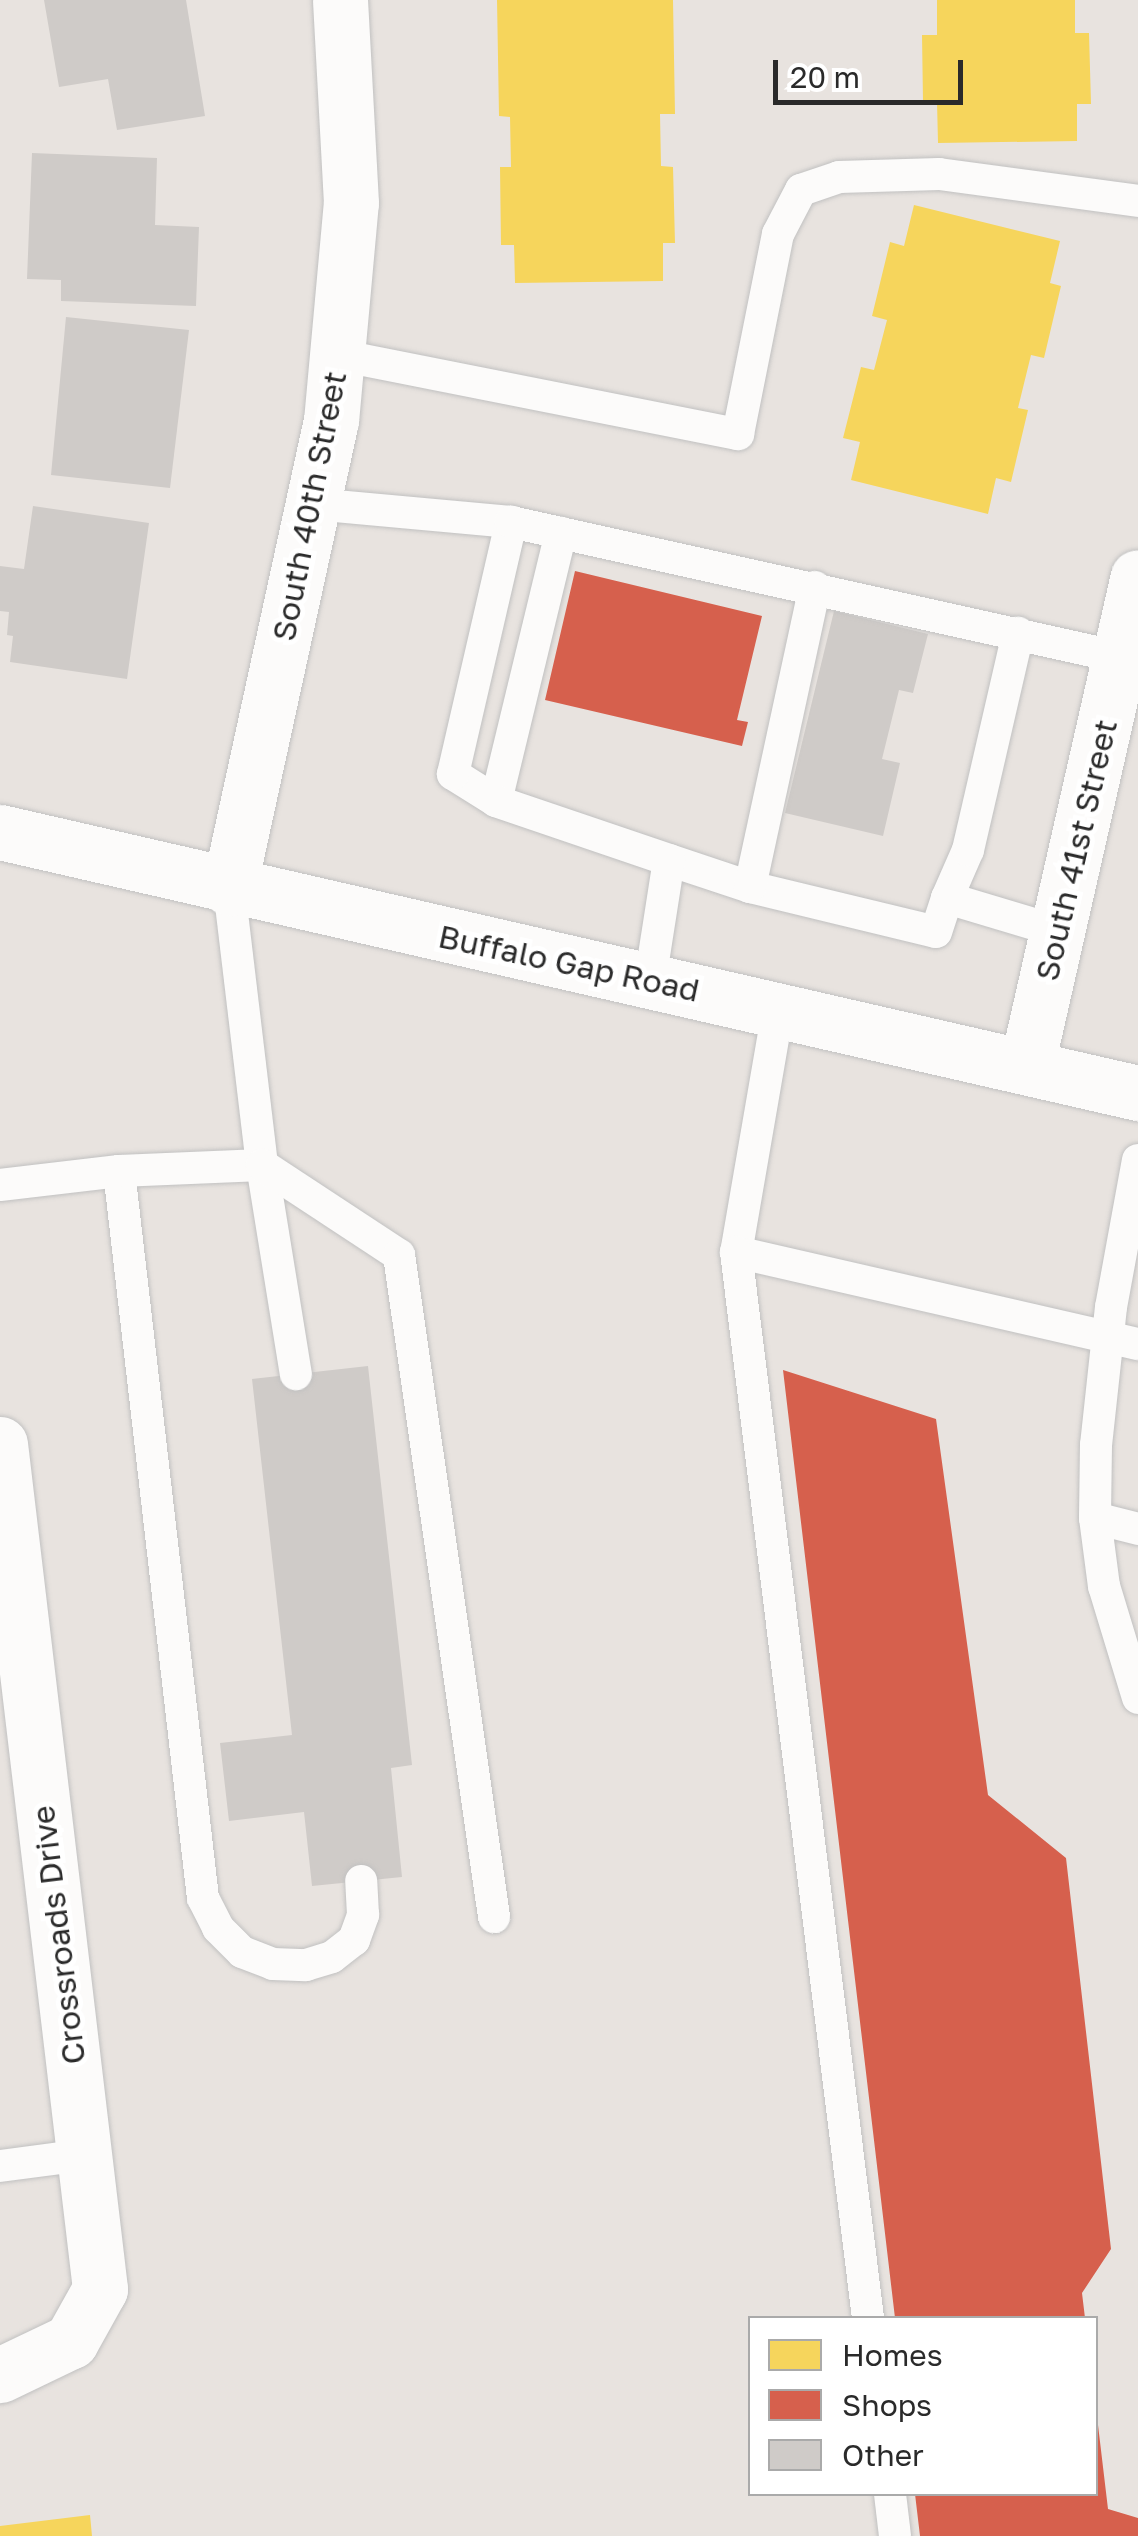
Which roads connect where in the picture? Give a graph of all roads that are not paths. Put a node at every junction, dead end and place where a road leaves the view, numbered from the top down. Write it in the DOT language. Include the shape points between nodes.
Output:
graph roads {
  1 [pos="340,0"];
  2 [pos="1138,201"];
  3 [pos="338,355"];
  4 [pos="313,504"];
  5 [pos="511,522"];
  6 [pos="561,533"];
  7 [pos="1138,577"];
  8 [pos="815,586"];
  9 [pos="1018,633"];
  10 [pos="1120,657"];
  11 [pos="496,802"];
  12 [pos="0,832"];
  13 [pos="669,860"];
  14 [pos="750,887"];
  15 [pos="229,888"];
  16 [pos="948,898"];
  17 [pos="1057,932"];
  18 [pos="650,982"];
  19 [pos="778,1010"];
  20 [pos="1027,1064"];
  21 [pos="1138,1092"];
  22 [pos="1138,1160"];
  23 [pos="262,1165"];
  24 [pos="119,1171"];
  25 [pos="0,1185"];
  26 [pos="736,1252"];
  27 [pos="1122,1341"];
  28 [pos="296,1374"];
  29 [pos="0,1444"];
  30 [pos="1095,1518"];
  31 [pos="1138,1529"];
  32 [pos="1132,1668"];
  33 [pos="1138,1698"];
  34 [pos="361,1881"];
  35 [pos="494,1916"];
  36 [pos="84,2155"];
  37 [pos="0,2166"];
  38 [pos="868,2316"];
  39 [pos="0,2374"];
  40 [pos="890,2496"];
  41 [pos="895,2536"];
  1 -- 3 [label="street, South 40th Street" via="351,203"];
  2 -- 3 [label="lane" via="939,174 839,177 801,190 778,234 738,434"];
  3 -- 4 [label="street, South 40th Street"];
  4 -- 5 [label="lane"];
  4 -- 15 [label="street, South 40th Street"];
  5 -- 6 [label="lane"];
  5 -- 11 [label="lane" via="452,774"];
  6 -- 8 [label="lane"];
  6 -- 11 [label="lane"];
  7 -- 10 [label="street, South 41st Street"];
  8 -- 9 [label="lane"];
  8 -- 14 [label="lane"];
  9 -- 10 [label="lane"];
  9 -- 16 [label="lane" via="968,850"];
  10 -- 17 [label="street, South 41st Street"];
  11 -- 13 [label="lane"];
  12 -- 15 [label="street, Buffalo Gap Road"];
  13 -- 14 [label="lane"];
  13 -- 18 [label="lane"];
  14 -- 16 [label="lane" via="936,932"];
  15 -- 18 [label="street, Buffalo Gap Road"];
  15 -- 23 [label="lane"];
  16 -- 17 [label="lane"];
  17 -- 20 [label="street, South 41st Street"];
  18 -- 19 [label="street, Buffalo Gap Road"];
  19 -- 20 [label="street, Buffalo Gap Road"];
  19 -- 26 [label="lane"];
  20 -- 21 [label="street, Buffalo Gap Road"];
  22 -- 27 [label="lane"];
  23 -- 24 [label="lane"];
  23 -- 28 [label="lane"];
  23 -- 35 [label="lane" via="398,1255"];
  24 -- 25 [label="lane"];
  24 -- 34 [label="lane" via="203,1898 218,1928 242,1952 273,1964 306,1966 354,1940 364,1914"];
  26 -- 27 [label="lane"];
  26 -- 38 [label="lane"];
  27 -- 30 [label="lane" via="1096,1445"];
  29 -- 36 [label="street, Crossroads Drive"];
  30 -- 31 [label="lane"];
  30 -- 32 [label="lane" via="1104,1586"];
  32 -- 33 [label="lane"];
  36 -- 37 [label="lane"];
  36 -- 39 [label="street, Crossroads Drive" via="100,2289 72,2341"];
  40 -- 41 [label="lane"];
}
